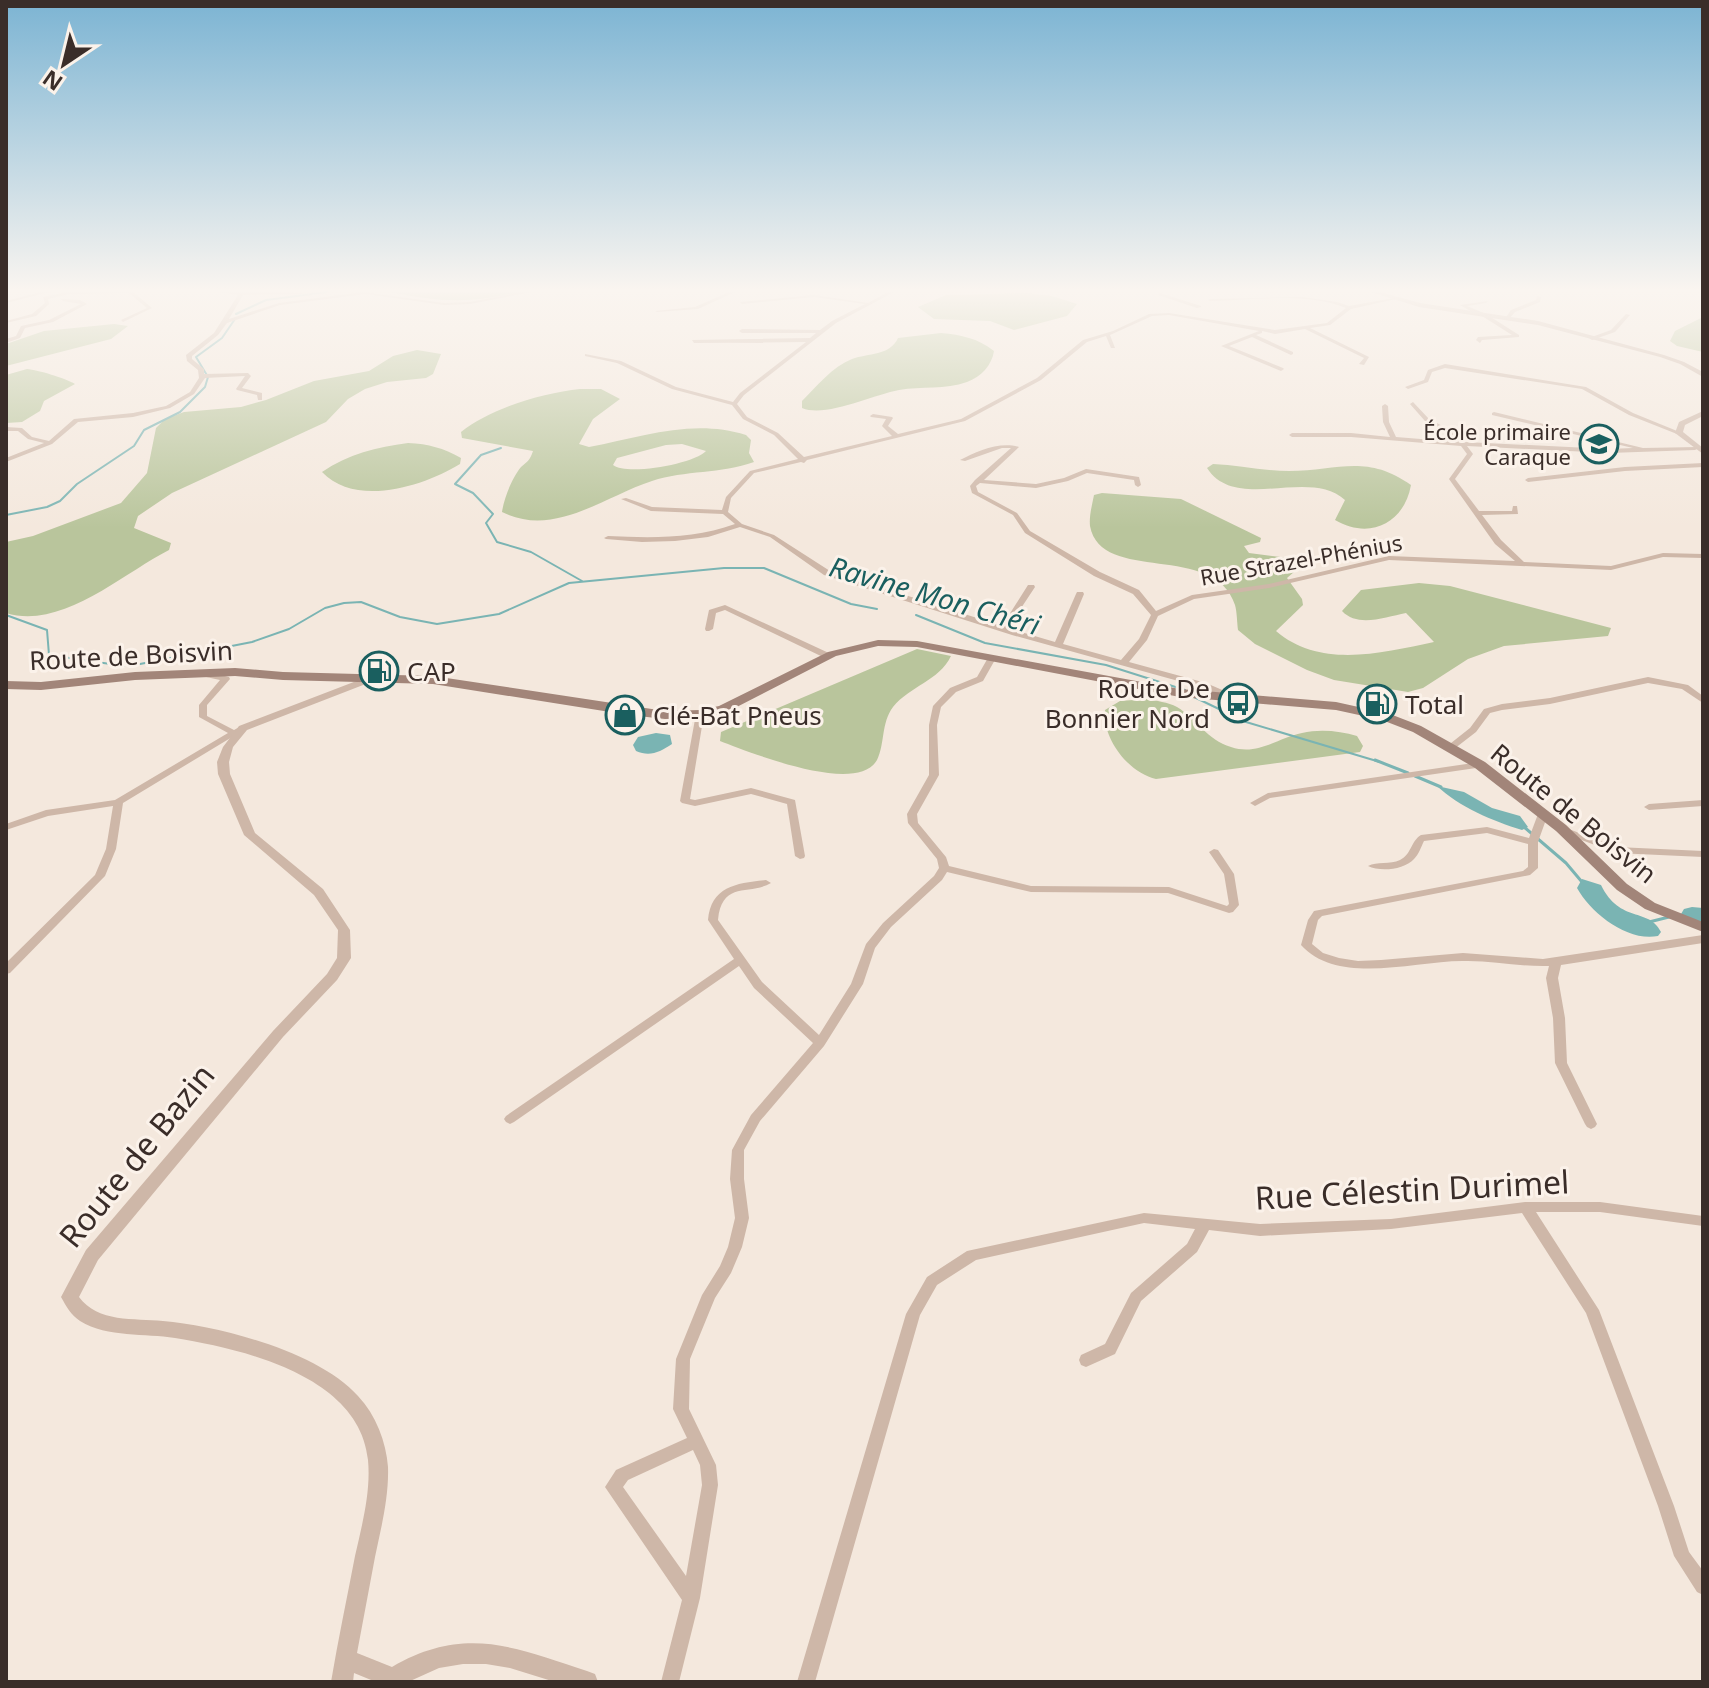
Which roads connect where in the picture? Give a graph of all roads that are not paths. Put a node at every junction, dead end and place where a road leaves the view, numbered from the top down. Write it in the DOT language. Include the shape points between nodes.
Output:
graph roads {
  1 [pos="201,371"];
  2 [pos="638,371"];
  3 [pos="773,371"];
  4 [pos="1049,371"];
  5 [pos="1433,371"];
  6 [pos="1478,371"];
  7 [pos="202,376"];
  8 [pos="1408,387"];
  9 [pos="260,399"];
  10 [pos="734,404"];
  11 [pos="1413,404"];
  12 [pos="1385,406"];
  13 [pos="1703,413"];
  14 [pos="1494,414"];
  15 [pos="873,416"];
  16 [pos="6,429"];
  17 [pos="1679,433"];
  18 [pos="895,435"];
  19 [pos="1292,435"];
  20 [pos="1394,439"];
  21 [pos="50,443"];
  22 [pos="1463,445"];
  23 [pos="1699,450"];
  24 [pos="1645,451"];
  25 [pos="6,460"];
  26 [pos="963,460"];
  27 [pos="804,461"];
  28 [pos="1703,465"];
  29 [pos="1528,480"];
  30 [pos="977,481"];
  31 [pos="1138,485"];
  32 [pos="624,499"];
  33 [pos="1515,507"];
  34 [pos="725,512"];
  35 [pos="1476,513"];
  36 [pos="740,525"];
  37 [pos="608,538"];
  38 [pos="1703,556"];
  39 [pos="1521,563"];
  40 [pos="1031,587"];
  41 [pos="1080,594"];
  42 [pos="1155,615"];
  43 [pos="709,629"];
  44 [pos="1004,629"];
  45 [pos="1058,645"];
  46 [pos="828,656"];
  47 [pos="992,658"];
  48 [pos="1124,662"];
  49 [pos="202,673"];
  50 [pos="372,678"];
  51 [pos="6,685"];
  52 [pos="1231,697"];
  53 [pos="1703,700"];
  54 [pos="700,714"];
  55 [pos="238,730"];
  56 [pos="1451,747"];
  57 [pos="1480,765"];
  58 [pos="118,802"];
  59 [pos="1255,803"];
  60 [pos="1703,803"];
  61 [pos="1649,807"];
  62 [pos="1543,814"];
  63 [pos="6,827"];
  64 [pos="1561,828"];
  65 [pos="1533,842"];
  66 [pos="1214,852"];
  67 [pos="1703,854"];
  68 [pos="800,856"];
  69 [pos="1373,866"];
  70 [pos="944,868"];
  71 [pos="766,883"];
  72 [pos="1703,927"];
  73 [pos="1703,939"];
  74 [pos="739,961"];
  75 [pos="1556,962"];
  76 [pos="6,970"];
  77 [pos="820,1043"];
  78 [pos="510,1119"];
  79 [pos="1591,1124"];
  80 [pos="1525,1207"];
  81 [pos="1703,1221"];
  82 [pos="1205,1224"];
  83 [pos="1086,1360"];
  84 [pos="696,1441"];
  85 [pos="1703,1586"];
  86 [pos="691,1598"];
  87 [pos="346,1659"];
  88 [pos="390,1680"];
  89 [pos="342,1682"];
  90 [pos="587,1682"];
  91 [pos="670,1682"];
  92 [pos="806,1682"];
  1 -- 7 [label="street"];
  2 -- 10 [label="street" via="674,388"];
  3 -- 10 [label="street"];
  4 -- 18 [label="street" via="970,417"];
  5 -- 8 [label="street" via="1426,381"];
  6 -- 17 [label="street" via="1589,390"];
  7 -- 9 [label="street" via="246,374 239,389 260,394"];
  7 -- 21 [label="street" via="192,393 168,407 81,419"];
  10 -- 27 [label="street"];
  11 -- 22 [label="street"];
  12 -- 20 [label="street"];
  13 -- 17 [label="street" via="1682,424"];
  14 -- 24 [label="street"];
  15 -- 18 [label="street" via="890,418 885,426"];
  16 -- 21 [label="street"];
  17 -- 23 [label="street"];
  18 -- 27 [label="street"];
  19 -- 20 [label="street"];
  20 -- 22 [label="street"];
  21 -- 25 [label="street"];
  22 -- 24 [label="street"];
  22 -- 35 [label="street" via="1470,454 1452,479"];
  23 -- 24 [label="street"];
  26 -- 30 [label="street" via="1001,446 1016,447"];
  27 -- 34 [label="street" via="749,474 728,498"];
  28 -- 29 [label="street"];
  30 -- 31 [label="street" via="1036,486 1090,471 1137,478"];
  30 -- 42 [label="street" via="975,493 1015,514 1038,539 1136,592"];
  32 -- 34 [label="street" via="651,509"];
  33 -- 35 [label="street" via="1516,513"];
  34 -- 36 [label="street"];
  35 -- 39 [label="street"];
  36 -- 37 [label="street" via="717,534 667,540"];
  36 -- 44 [label="street" via="772,536 823,572"];
  38 -- 39 [label="street, Rue Strazel-Phénius" via="1663,555 1611,568"];
  39 -- 42 [label="street, Rue Strazel-Phénius" via="1389,558 1269,586 1205,593"];
  40 -- 44 [label="street"];
  41 -- 45 [label="street"];
  42 -- 48 [label="street"];
  43 -- 46 [label="street" via="712,612 725,607"];
  44 -- 45 [label="street"];
  45 -- 48 [label="street"];
  46 -- 47 [label="main road, Route de Boisvin" via="900,643"];
  46 -- 54 [label="main road, Route de Boisvin" via="723,709"];
  47 -- 52 [label="main road, Route de Boisvin"];
  47 -- 70 [label="street" via="980,679 953,690 937,706 934,775 912,814"];
  48 -- 52 [label="street"];
  49 -- 50 [label="main road, Route de Boisvin"];
  49 -- 51 [label="main road, Route de Boisvin"];
  49 -- 55 [label="street" via="226,679 203,705 203,717"];
  50 -- 54 [label="main road, Route de Boisvin" via="461,683 665,715"];
  50 -- 55 [label="street"];
  52 -- 56 [label="main road, Route de Boisvin" via="1364,712 1417,729"];
  53 -- 56 [label="street" via="1685,687 1648,680 1502,707 1487,711"];
  54 -- 68 [label="street" via="685,801 751,791 792,802"];
  55 -- 58 [label="street"];
  55 -- 87 [label="street, Route de Bazin" via="223,762 224,774 250,835 319,892 344,930 344,958 92,1255 70,1297 91,1318 176,1330 263,1351 334,1382 358,1406 372,1434 378,1470 376,1506"];
  56 -- 57 [label="main road, Route de Boisvin"];
  57 -- 59 [label="street" via="1268,796"];
  57 -- 62 [label="main road, Route de Boisvin"];
  58 -- 63 [label="street" via="46,813"];
  58 -- 76 [label="street" via="111,849 100,876"];
  60 -- 61 [label="street"];
  62 -- 64 [label="main road, Route de Boisvin"];
  62 -- 65 [label="street"];
  64 -- 67 [label="street" via="1616,850"];
  64 -- 72 [label="main road, Route de Boisvin" via="1622,887 1650,906"];
  65 -- 69 [label="street" via="1487,830 1421,838 1407,860"];
  65 -- 75 [label="street" via="1533,868 1526,873 1318,913 1306,945 1329,958 1378,966 1455,957 1527,965"];
  66 -- 70 [label="street" via="1229,874 1234,905 1229,910 1184,892 1031,889"];
  70 -- 77 [label="street" via="870,947 857,984"];
  71 -- 74 [label="street" via="733,888 712,912"];
  73 -- 75 [label="street"];
  74 -- 77 [label="street" via="774,1003"];
  74 -- 78 [label="street"];
  75 -- 79 [label="street" via="1552,978 1561,1063"];
  77 -- 84 [label="street" via="755,1118 738,1150 742,1218 735,1247 683,1359 681,1409"];
  80 -- 81 [label="street, Rue Célestin Durimel" via="1600,1207"];
  80 -- 82 [label="street, Rue Célestin Durimel" via="1391,1224 1260,1230"];
  80 -- 85 [label="street" via="1592,1310 1682,1556"];
  82 -- 83 [label="street" via="1192,1248 1136,1297 1110,1349"];
  82 -- 92 [label="street, Rue Célestin Durimel" via="1144,1218 972,1255 932,1281 913,1314"];
  84 -- 86 [label="street" via="708,1465 710,1485"];
  84 -- 86 [label="street" via="622,1475 613,1487"];
  86 -- 91 [label="street"];
  87 -- 88 [label="street"];
  87 -- 89 [label="street, Route de Bazin"];
  88 -- 90 [label="street" via="428,1659 457,1652 497,1653"];
}
